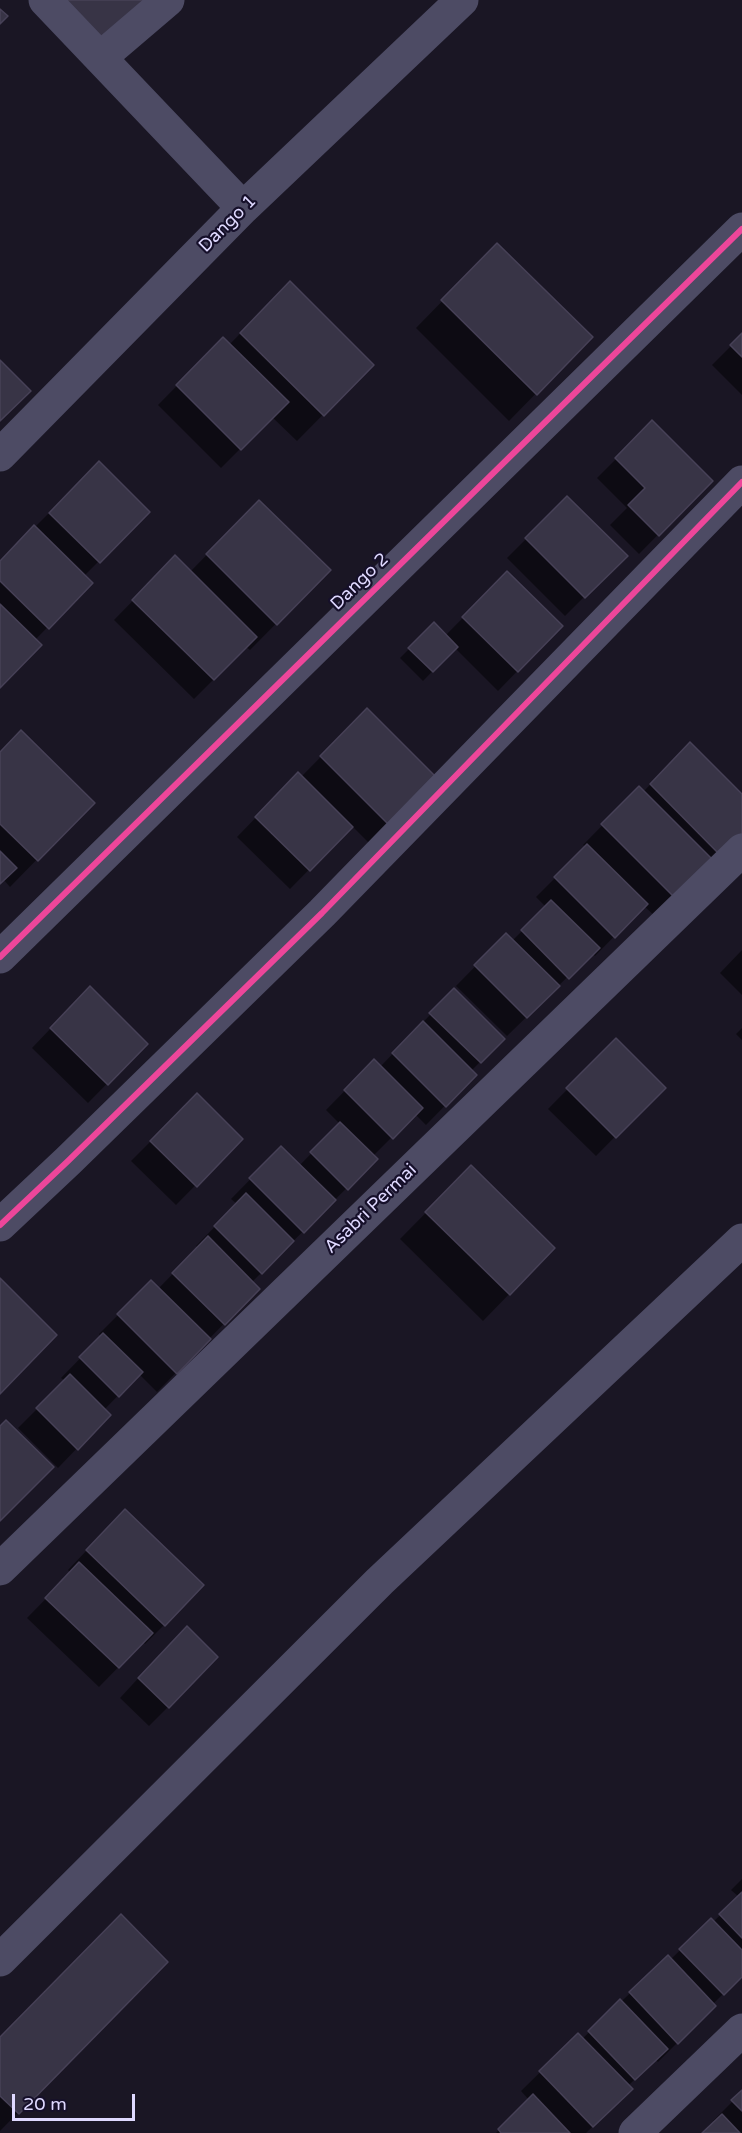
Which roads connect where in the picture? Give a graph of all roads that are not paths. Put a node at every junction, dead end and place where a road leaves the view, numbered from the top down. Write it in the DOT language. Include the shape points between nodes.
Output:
graph roads {
  1 [pos="45,0"];
  2 [pos="168,0"];
  3 [pos="462,0"];
  4 [pos="100,58"];
  5 [pos="243,208"];
  6 [pos="742,229"];
  7 [pos="0,454"];
  8 [pos="742,482"];
  9 [pos="742,849"];
  10 [pos="0,957"];
  11 [pos="0,1225"];
  12 [pos="742,1240"];
  13 [pos="0,1569"];
  14 [pos="0,1960"];
  15 [pos="742,2030"];
  16 [pos="634,2133"];
  1 -- 4 [label="street"];
  2 -- 4 [label="street"];
  3 -- 5 [label="street, Dango 1"];
  4 -- 5 [label="street"];
  5 -- 7 [label="street, Dango 1"];
  6 -- 10 [label="street, Dango 2"];
  8 -- 11 [label="street" via="322,913"];
  9 -- 13 [label="street, Asabri Permai"];
  12 -- 14 [label="street" via="380,1581"];
  15 -- 16 [label="street"];
}
